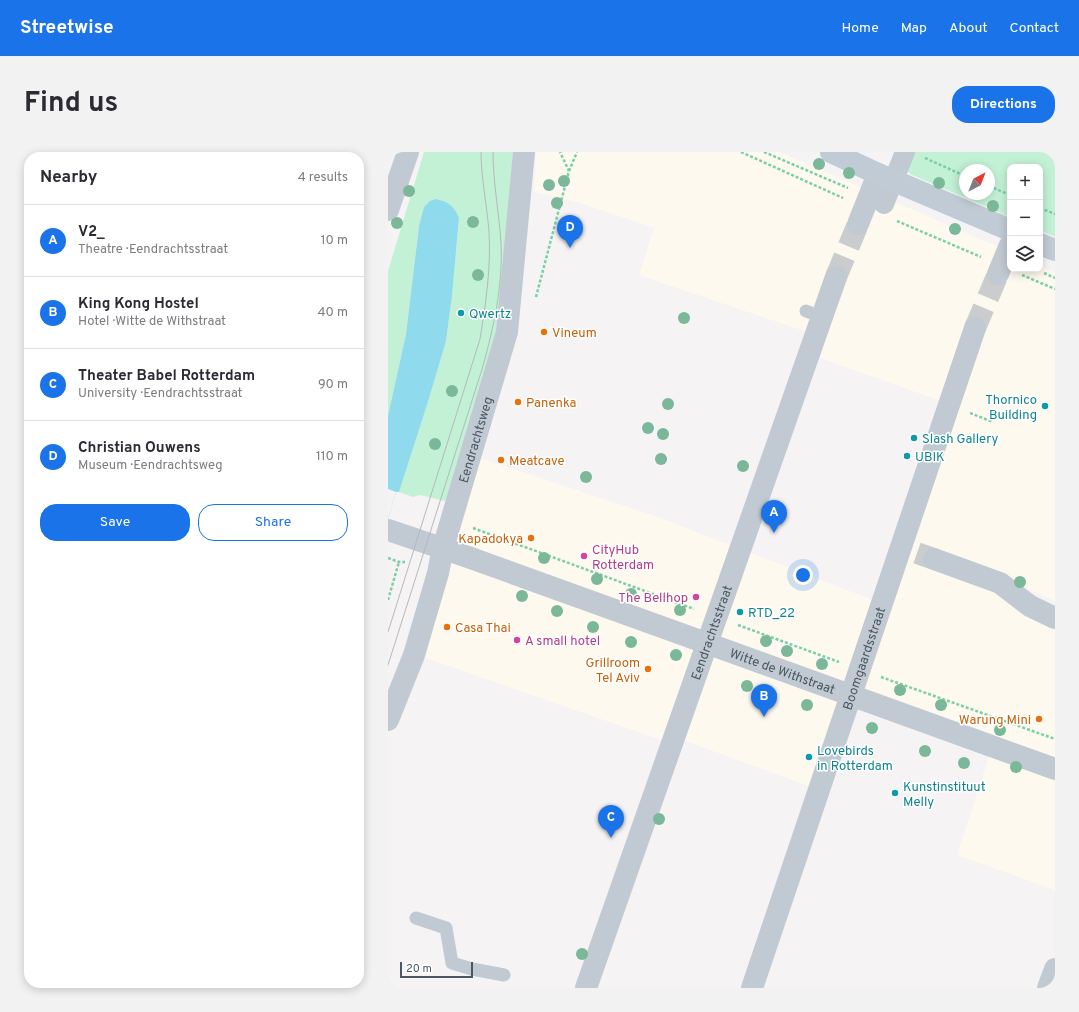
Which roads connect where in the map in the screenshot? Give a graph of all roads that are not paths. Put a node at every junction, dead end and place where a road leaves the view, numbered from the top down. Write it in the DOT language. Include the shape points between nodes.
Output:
graph roads {
  1 [pos="408,152"];
  2 [pos="524,152"];
  3 [pos="831,152"];
  4 [pos="912,154"];
  5 [pos="886,177"];
  6 [pos="884,204"];
  7 [pos="388,210"];
  8 [pos="858,224"];
  9 [pos="1007,229"];
  10 [pos="1043,245"];
  11 [pos="1055,250"];
  12 [pos="1007,252"];
  13 [pos="998,274"];
  14 [pos="836,276"];
  15 [pos="975,328"];
  16 [pos="388,530"];
  17 [pos="443,548"];
  18 [pos="929,554"];
  19 [pos="1055,618"];
  20 [pos="707,644"];
  21 [pos="851,696"];
  22 [pos="388,720"];
  23 [pos="1055,770"];
  24 [pos="416,918"];
  25 [pos="1055,969"];
  26 [pos="504,975"];
  27 [pos="586,988"];
  28 [pos="752,988"];
  29 [pos="1048,988"];
  1 -- 7 [label="street"];
  2 -- 17 [label="street, Eendrachtsweg" via="507,332"];
  3 -- 5 [label="main road"];
  4 -- 5 [label="street"];
  5 -- 6 [label="street"];
  5 -- 8 [label="street"];
  5 -- 9 [label="main road"];
  10 -- 11 [label="main road"];
  12 -- 13 [label="street"];
  14 -- 20 [label="street, Eendrachtsstraat" via="814,314"];
  15 -- 18 [label="street, Boomgaardsstraat"];
  16 -- 17 [label="street, Witte de Withstraat"];
  17 -- 20 [label="street, Witte de Withstraat"];
  17 -- 22 [label="street, Eendrachtsweg" via="414,655"];
  18 -- 19 [label="street" via="1000,582 1037,610"];
  18 -- 21 [label="street, Boomgaardsstraat" via="860,670"];
  20 -- 21 [label="street, Witte de Withstraat"];
  20 -- 27 [label="street, Eendrachtsstraat"];
  21 -- 23 [label="street, Witte de Withstraat"];
  21 -- 28 [label="street, Boomgaardsstraat"];
  24 -- 26 [label="lane" via="446,928 452,963"];
  25 -- 29 [label="street"];
}
